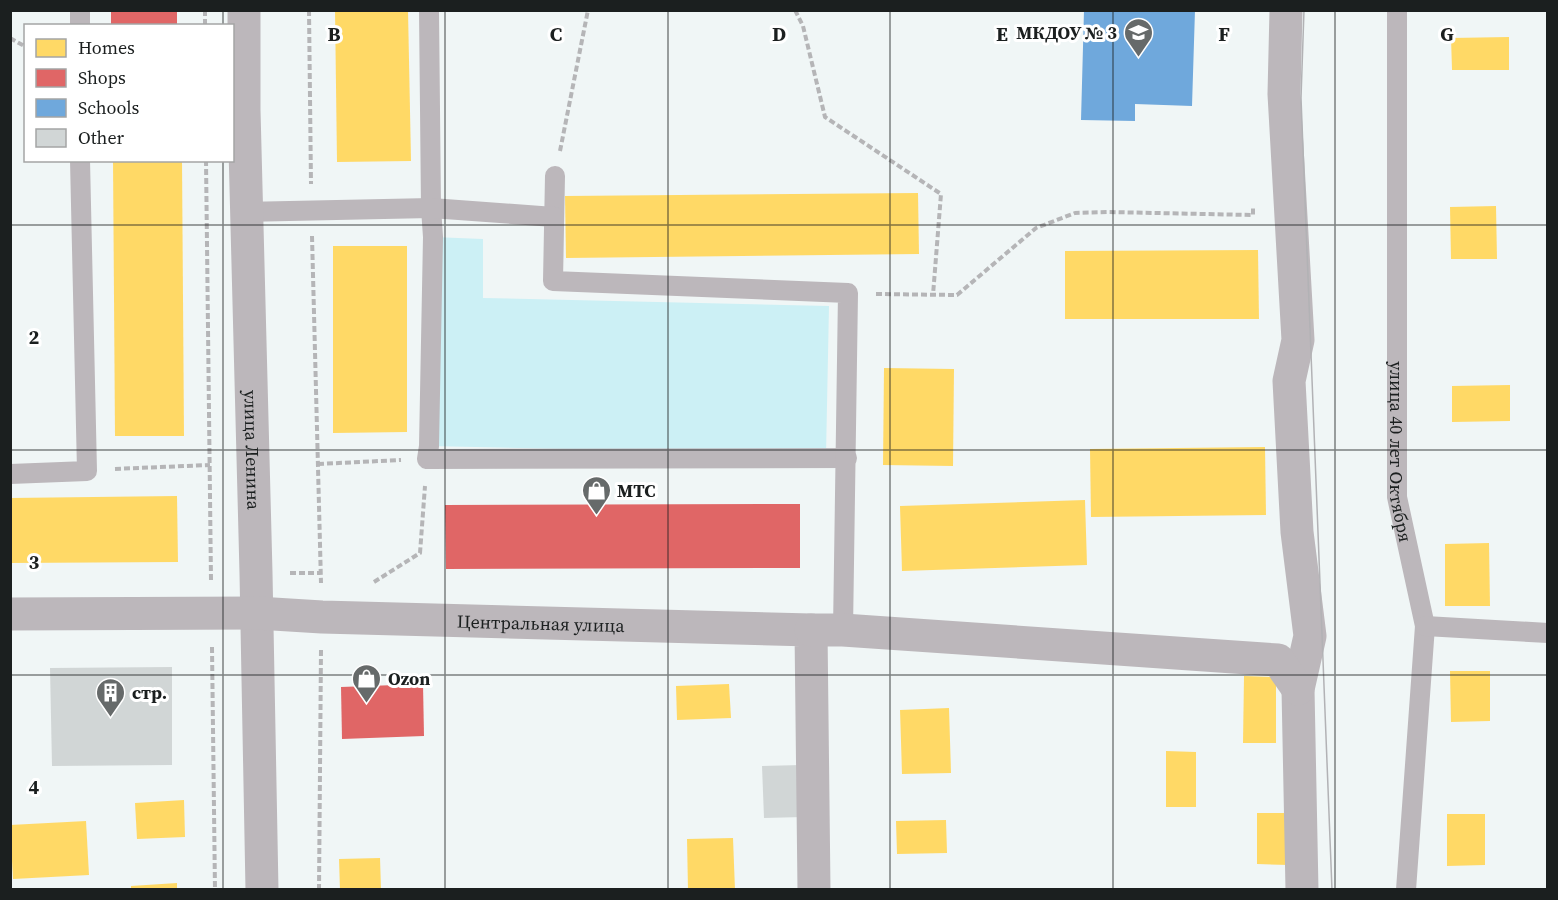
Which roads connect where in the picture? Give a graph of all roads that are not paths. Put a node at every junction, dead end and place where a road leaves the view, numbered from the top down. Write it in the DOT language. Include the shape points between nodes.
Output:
graph roads {
  1 [pos="244,10"];
  2 [pos="429,10"];
  3 [pos="1286,10"];
  4 [pos="1397,10"];
  5 [pos="238,127"];
  6 [pos="80,162"];
  7 [pos="555,176"];
  8 [pos="430,208"];
  9 [pos="247,213"];
  10 [pos="554,217"];
  11 [pos="847,458"];
  12 [pos="10,474"];
  13 [pos="257,613"];
  14 [pos="10,614"];
  15 [pos="1425,626"];
  16 [pos="811,630"];
  17 [pos="843,630"];
  18 [pos="1548,633"];
  19 [pos="1298,690"];
  20 [pos="262,890"];
  21 [pos="814,890"];
  22 [pos="1302,890"];
  23 [pos="1406,890"];
  1 -- 5 [label="street, улица Ленина"];
  2 -- 8 [label="lane"];
  3 -- 19 [label="street" via="1284,94 1298,339 1289,381 1297,532 1310,636"];
  4 -- 15 [label="lane, улица 40 лет Октября" via="1397,497"];
  5 -- 9 [label="street, улица Ленина"];
  6 -- 12 [label="lane" via="87,471"];
  7 -- 10 [label="lane"];
  8 -- 9 [label="lane"];
  8 -- 10 [label="lane"];
  8 -- 11 [label="lane" via="434,237 427,459"];
  9 -- 13 [label="street, улица Ленина"];
  10 -- 11 [label="lane" via="553,281 848,294"];
  11 -- 17 [label="lane"];
  13 -- 14 [label="street, Центральная улица"];
  13 -- 16 [label="street, Центральная улица"];
  13 -- 20 [label="street, улица Ленина"];
  15 -- 18 [label="lane"];
  15 -- 23 [label="lane, улица 40 лет Октября"];
  16 -- 17 [label="street, Центральная улица"];
  16 -- 21 [label="street"];
  17 -- 19 [label="street, Центральная улица" via="1278,660"];
  19 -- 22 [label="street"];
}
